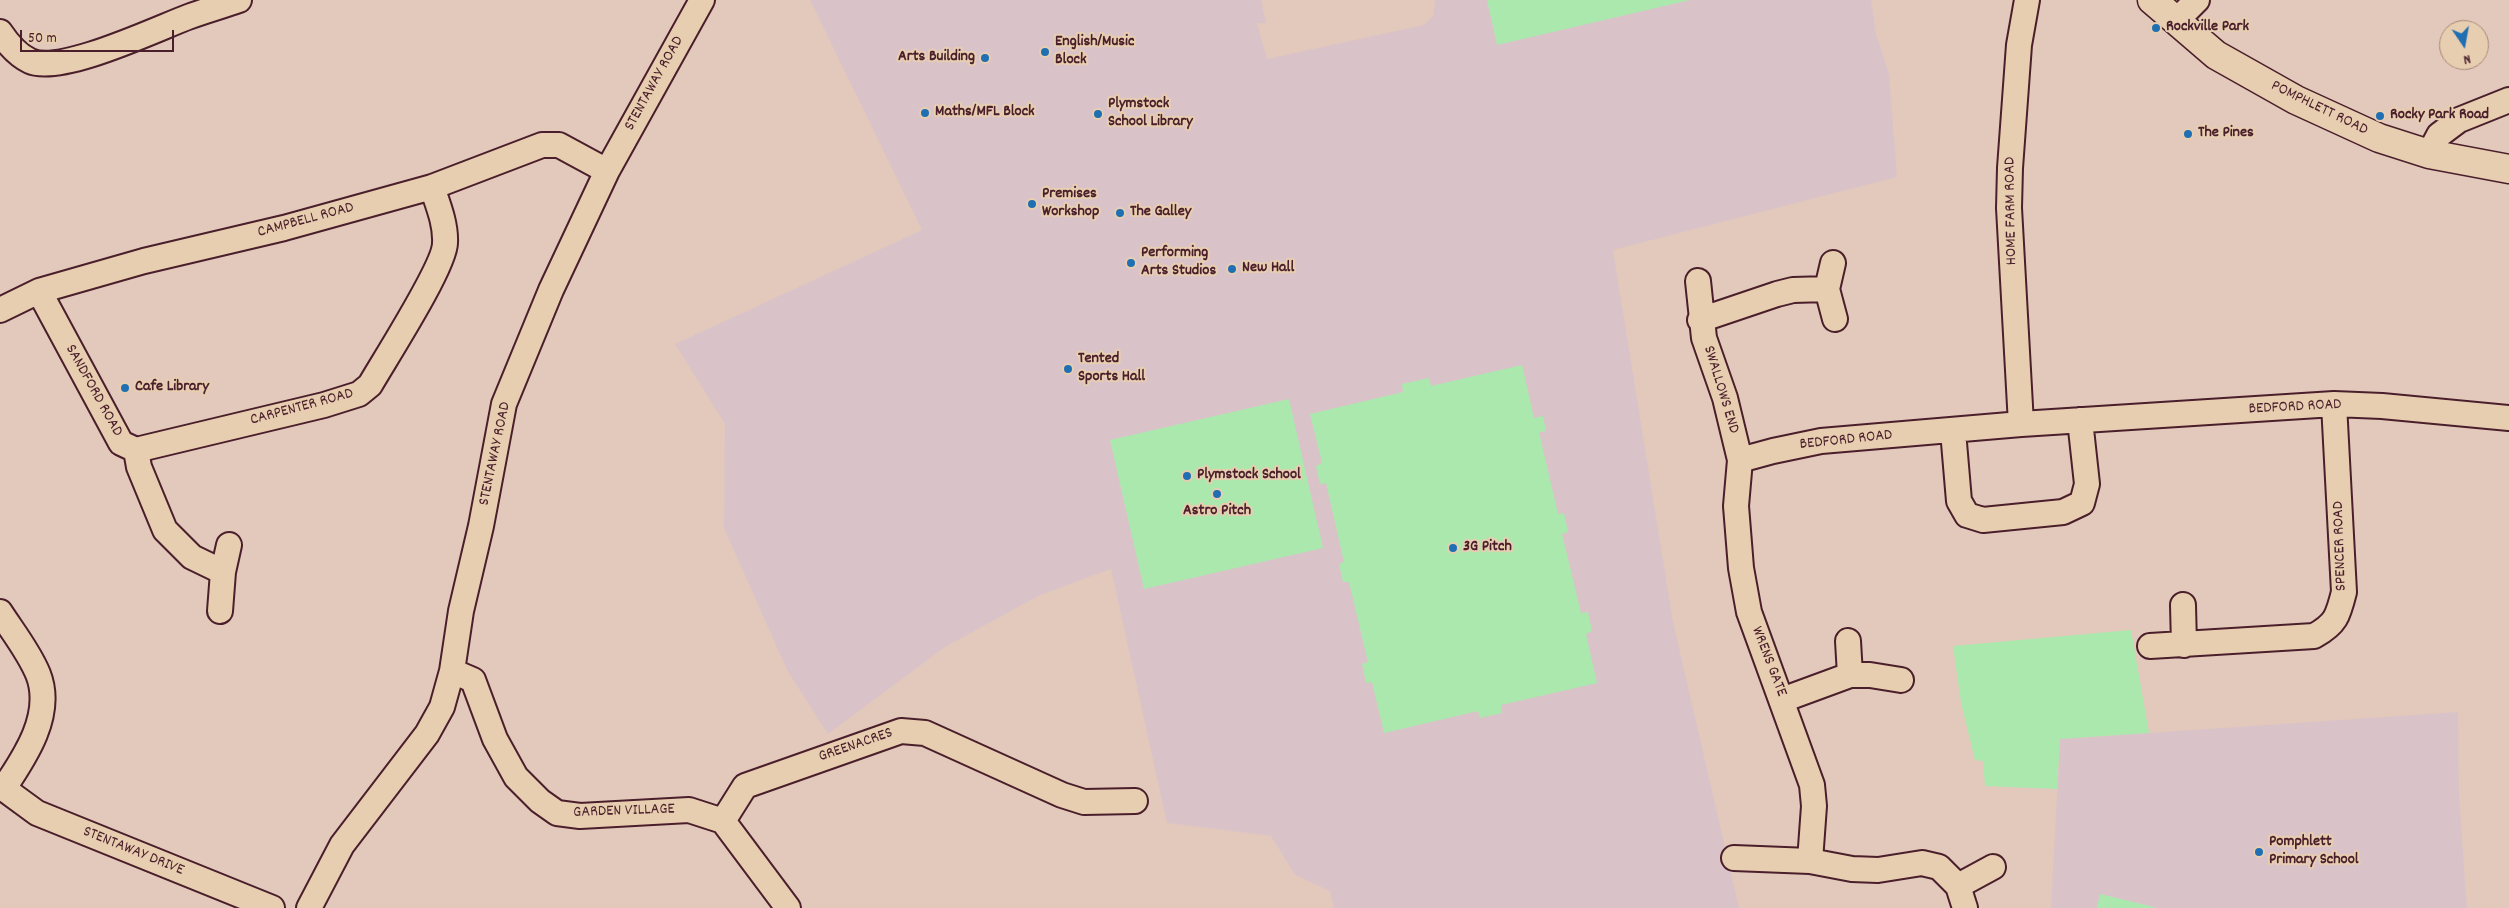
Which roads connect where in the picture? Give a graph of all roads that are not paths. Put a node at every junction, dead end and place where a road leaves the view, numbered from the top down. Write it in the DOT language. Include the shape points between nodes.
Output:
graph roads {
  1 [pos="239,0"];
  2 [pos="702,0"];
  3 [pos="2027,0"];
  4 [pos="2152,0"];
  5 [pos="2197,0"];
  6 [pos="2176,21"];
  7 [pos="3,43"];
  8 [pos="2509,100"];
  9 [pos="2429,154"];
  10 [pos="2509,169"];
  11 [pos="607,171"];
  12 [pos="432,187"];
  13 [pos="1833,263"];
  14 [pos="1698,282"];
  15 [pos="1827,288"];
  16 [pos="39,291"];
  17 [pos="0,310"];
  18 [pos="1834,319"];
  19 [pos="1700,320"];
  20 [pos="2334,404"];
  21 [pos="2509,418"];
  22 [pos="2080,420"];
  23 [pos="2021,424"];
  24 [pos="1953,431"];
  25 [pos="136,450"];
  26 [pos="1740,460"];
  27 [pos="229,545"];
  28 [pos="223,572"];
  29 [pos="2183,605"];
  30 [pos="220,611"];
  31 [pos="0,612"];
  32 [pos="1848,641"];
  33 [pos="2184,645"];
  34 [pos="2150,646"];
  35 [pos="452,671"];
  36 [pos="1850,675"];
  37 [pos="1901,680"];
  38 [pos="1782,700"];
  39 [pos="2,787"];
  40 [pos="1135,801"];
  41 [pos="724,821"];
  42 [pos="1734,858"];
  43 [pos="1810,861"];
  44 [pos="1993,867"];
  45 [pos="1962,897"];
  46 [pos="272,908"];
  47 [pos="309,908"];
  48 [pos="788,908"];
  1 -- 7 [label="street" via="64,62 32,62"];
  2 -- 11 [label="street, STENTAWAY ROAD"];
  3 -- 23 [label="street, HOME FARM ROAD" via="2019,45 2009,208"];
  4 -- 6 [label="street, POMPHLETT ROAD"];
  5 -- 6 [label="street"];
  6 -- 9 [label="street, POMPHLETT ROAD" via="2216,55 2296,100 2379,138"];
  8 -- 9 [label="street" via="2458,120 2439,135"];
  9 -- 10 [label="street, POMPHLETT ROAD"];
  11 -- 12 [label="street, CAMPBELL ROAD" via="559,146 542,145"];
  11 -- 35 [label="street, STENTAWAY ROAD" via="551,290 504,404 461,611"];
  12 -- 16 [label="street, CAMPBELL ROAD"];
  12 -- 25 [label="street, CARPENTER ROAD" via="444,225 445,245 437,267 370,384 358,394 324,405"];
  13 -- 15 [label="street"];
  14 -- 19 [label="street, SWALLOWS END"];
  15 -- 18 [label="street"];
  15 -- 19 [label="street" via="1777,294"];
  16 -- 17 [label="street, CAMPBELL ROAD"];
  16 -- 25 [label="street, SANDFORD ROAD" via="121,443"];
  19 -- 26 [label="street, SWALLOWS END" via="1709,357 1725,398"];
  20 -- 21 [label="street, BEDFORD ROAD"];
  20 -- 22 [label="street, BEDFORD ROAD"];
  20 -- 33 [label="street, SPENCER ROAD" via="2344,592 2338,615 2328,628 2314,636"];
  22 -- 23 [label="street, BEDFORD ROAD"];
  22 -- 24 [label="street" via="2087,484 2082,503 2063,512 1983,520 1967,515 1959,501"];
  23 -- 24 [label="street, BEDFORD ROAD"];
  24 -- 26 [label="street, BEDFORD ROAD" via="1821,441"];
  25 -- 28 [label="street, SANDFORD ROAD" via="139,466 165,530 192,557"];
  26 -- 38 [label="street, WRENS GATE" via="1736,506 1741,568 1749,612"];
  27 -- 28 [label="street"];
  28 -- 30 [label="street"];
  29 -- 33 [label="street"];
  31 -- 39 [label="street" via="39,676 42,702 38,726 23,759"];
  32 -- 36 [label="street"];
  33 -- 34 [label="street, SPENCER ROAD"];
  35 -- 41 [label="street, GARDEN VILLAGE" via="473,680 495,739 516,777 556,813 580,816 689,810"];
  35 -- 47 [label="street, STENTAWAY ROAD" via="442,707 427,734 342,845"];
  36 -- 37 [label="street"];
  36 -- 38 [label="street"];
  38 -- 43 [label="street, WRENS GATE" via="1812,785 1814,806"];
  39 -- 46 [label="street, STENTAWAY DRIVE" via="37,813"];
  40 -- 41 [label="street, GREENACRES" via="1084,802 925,733 901,731 745,786"];
  41 -- 48 [label="street"];
  42 -- 43 [label="street"];
  43 -- 45 [label="street" via="1852,869 1878,870 1922,863 1939,867"];
  44 -- 45 [label="street"];
}
